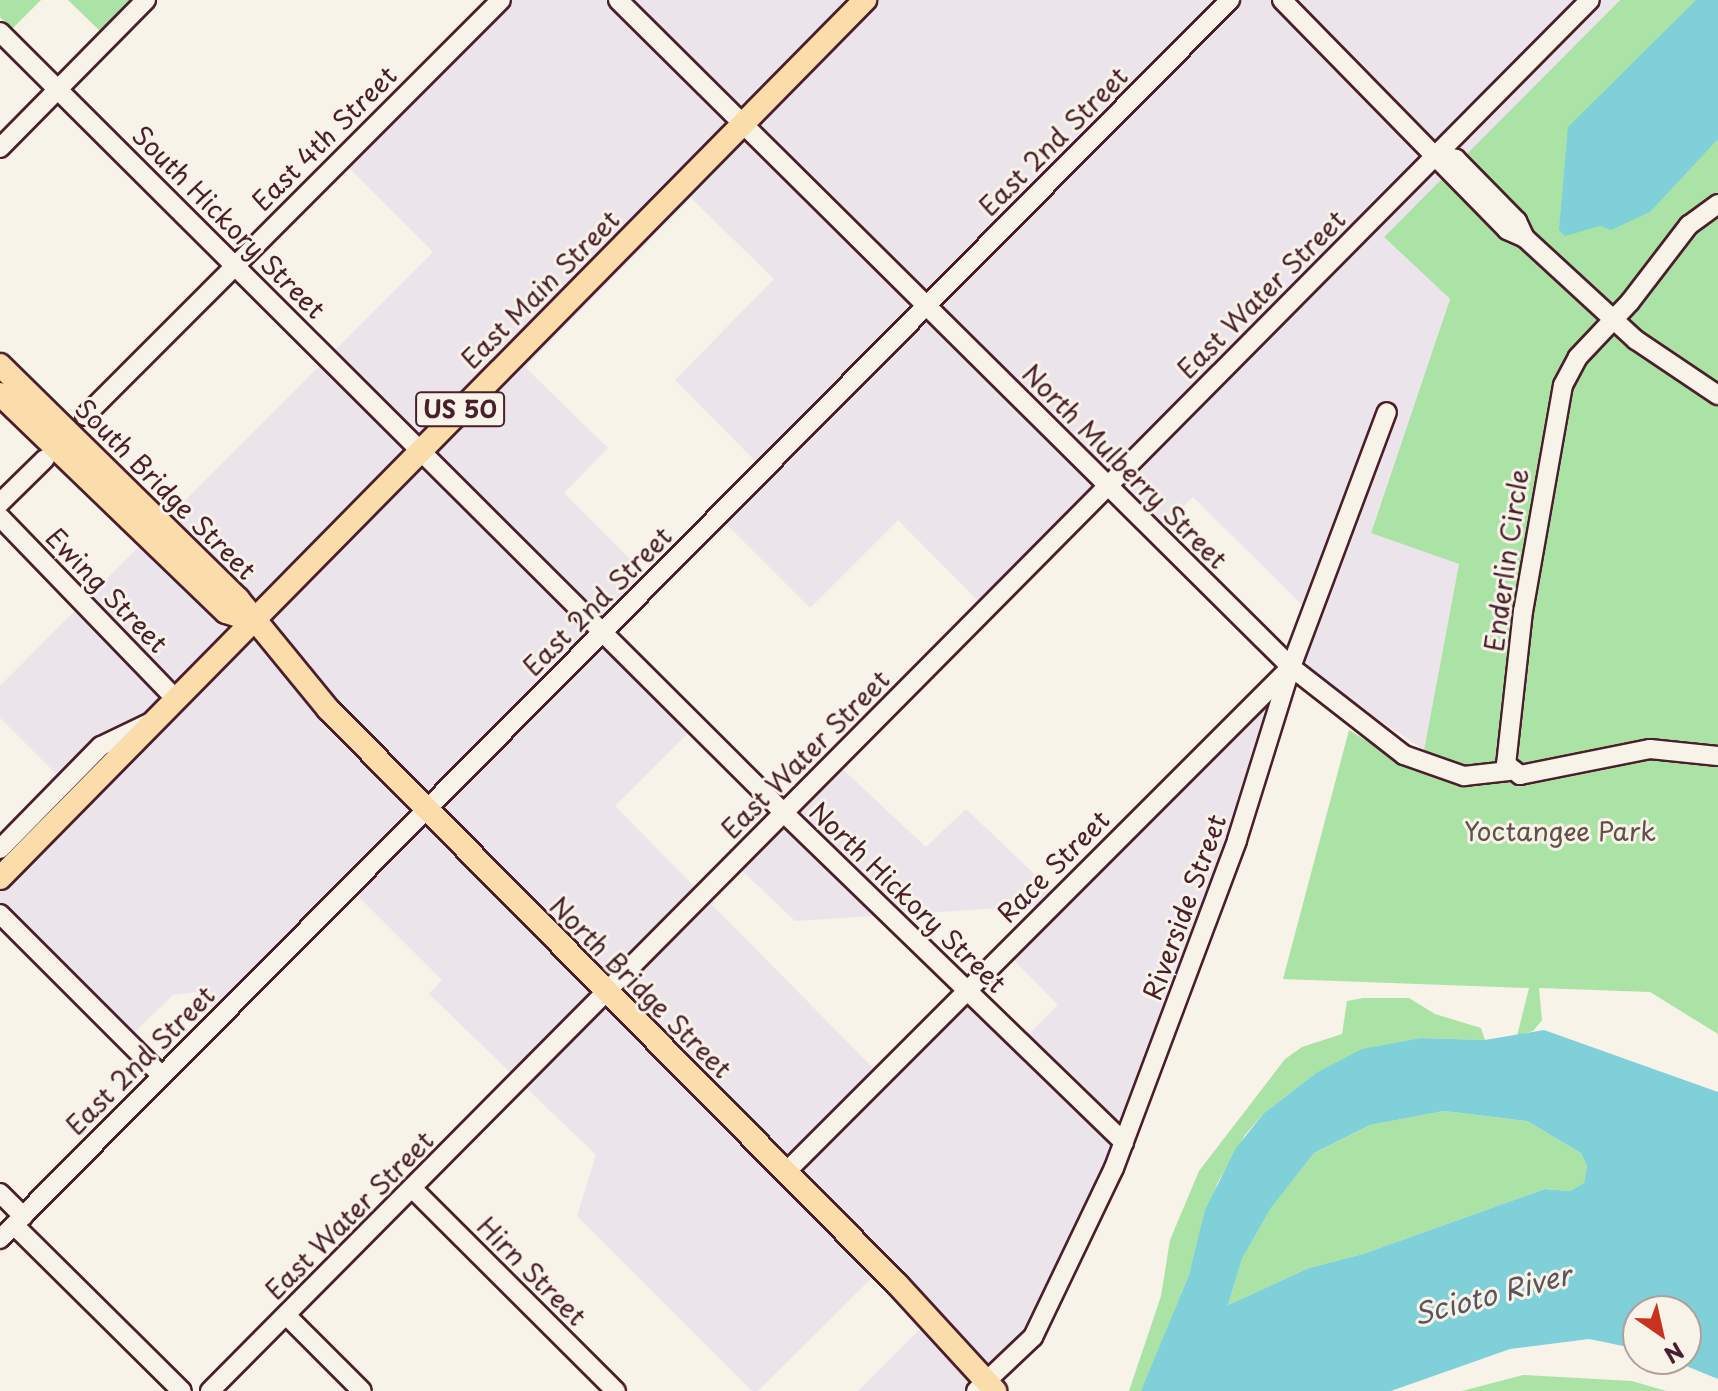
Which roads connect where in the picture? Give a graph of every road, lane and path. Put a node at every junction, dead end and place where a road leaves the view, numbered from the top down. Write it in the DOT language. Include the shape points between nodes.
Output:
graph roads {
  1 [pos="146,0"];
  2 [pos="501,0"];
  3 [pos="618,0"];
  4 [pos="865,0"];
  5 [pos="1230,0"];
  6 [pos="1282,0"];
  7 [pos="1590,0"];
  8 [pos="0,32"];
  9 [pos="58,88"];
  10 [pos="743,124"];
  11 [pos="0,148"];
  12 [pos="1436,154"];
  13 [pos="1718,204"];
  14 [pos="235,264"];
  15 [pos="926,306"];
  16 [pos="1615,318"];
  17 [pos="0,365"];
  18 [pos="0,394"];
  19 [pos="1718,395"];
  20 [pos="1387,412"];
  21 [pos="85,416"];
  22 [pos="420,450"];
  23 [pos="45,459"];
  24 [pos="1107,485"];
  25 [pos="0,503"];
  26 [pos="0,517"];
  27 [pos="251,620"];
  28 [pos="603,630"];
  29 [pos="1291,667"];
  30 [pos="176,699"];
  31 [pos="155,720"];
  32 [pos="1718,756"];
  33 [pos="1509,771"];
  34 [pos="428,809"];
  35 [pos="783,812"];
  36 [pos="0,849"];
  37 [pos="0,878"];
  38 [pos="0,914"];
  39 [pos="967,989"];
  40 [pos="605,993"];
  41 [pos="162,1076"];
  42 [pos="1124,1143"];
  43 [pos="786,1172"];
  44 [pos="412,1188"];
  45 [pos="0,1193"];
  46 [pos="18,1221"];
  47 [pos="0,1239"];
  48 [pos="286,1315"];
  49 [pos="986,1388"];
  50 [pos="182,1391"];
  51 [pos="210,1391"];
  52 [pos="362,1391"];
  53 [pos="616,1391"];
  1 -- 9 [label="street"];
  2 -- 14 [label="street, East 4th Street"];
  3 -- 10 [label="street, North Mulberry Street"];
  4 -- 10 [label="main road, East Main Street / US 50"];
  5 -- 15 [label="street, East 2nd Street"];
  6 -- 12 [label="street"];
  7 -- 12 [label="street, East Water Street"];
  8 -- 9 [label="street, South Hickory Street"];
  9 -- 11 [label="street"];
  9 -- 14 [label="street, South Hickory Street"];
  10 -- 15 [label="street, North Mulberry Street"];
  10 -- 22 [label="main road, East Main Street / US 50"];
  12 -- 16 [label="street" via="1444,170 1507,230 1525,238"];
  12 -- 24 [label="street, East Water Street"];
  13 -- 16 [label="street, Enderlin Circle" via="1689,225"];
  14 -- 21 [label="street, East 4th Street"];
  14 -- 22 [label="street, South Hickory Street"];
  15 -- 24 [label="street, North Mulberry Street"];
  15 -- 28 [label="street, East 2nd Street"];
  16 -- 19 [label="street" via="1636,340"];
  16 -- 33 [label="street, Enderlin Circle" via="1578,357 1555,409 1521,626"];
  17 -- 27 [label="main road, South Bridge Street" via="188,548"];
  18 -- 27 [label="main road, South Bridge Street" via="226,612"];
  20 -- 29 [label="street, Riverside Street"];
  22 -- 27 [label="main road, East Main Street / US 50"];
  22 -- 28 [label="street, North Hickory Street"];
  23 -- 25 [label="street"];
  24 -- 29 [label="street, North Mulberry Street"];
  24 -- 35 [label="street, East Water Street"];
  26 -- 30 [label="street, Ewing Street"];
  27 -- 30 [label="main road, East Main Street"];
  27 -- 34 [label="main road, North Bridge Street" via="328,709"];
  28 -- 34 [label="street, East 2nd Street"];
  28 -- 35 [label="street, North Hickory Street"];
  29 -- 33 [label="street, North Mulberry Street" via="1404,755 1464,776"];
  29 -- 39 [label="street, Race Street"];
  29 -- 42 [label="street, Riverside Street" via="1237,840"];
  30 -- 31 [label="main road, East Main Street"];
  31 -- 36 [label="street, East Main Street" via="101,746"];
  31 -- 37 [label="main road, East Main Street"];
  32 -- 33 [label="street" via="1650,749 1540,772"];
  34 -- 40 [label="main road, North Bridge Street"];
  34 -- 41 [label="street, East 2nd Street"];
  35 -- 39 [label="street, North Hickory Street"];
  35 -- 40 [label="street, East Water Street"];
  38 -- 41 [label="street"];
  39 -- 42 [label="street, North Hickory Street"];
  39 -- 43 [label="street, Race Street"];
  40 -- 43 [label="main road, North Bridge Street"];
  40 -- 44 [label="street, East Water Street"];
  41 -- 46 [label="street, East 2nd Street"];
  42 -- 49 [label="street, Riverside Street" via="1033,1337"];
  43 -- 49 [label="main road, North Bridge Street"];
  44 -- 48 [label="street, East Water Street"];
  44 -- 53 [label="street, Hirn Street"];
  45 -- 46 [label="street"];
  46 -- 47 [label="street, East 2nd Street"];
  46 -- 50 [label="street"];
  48 -- 51 [label="street, East Water Street"];
  48 -- 52 [label="street"];
}
